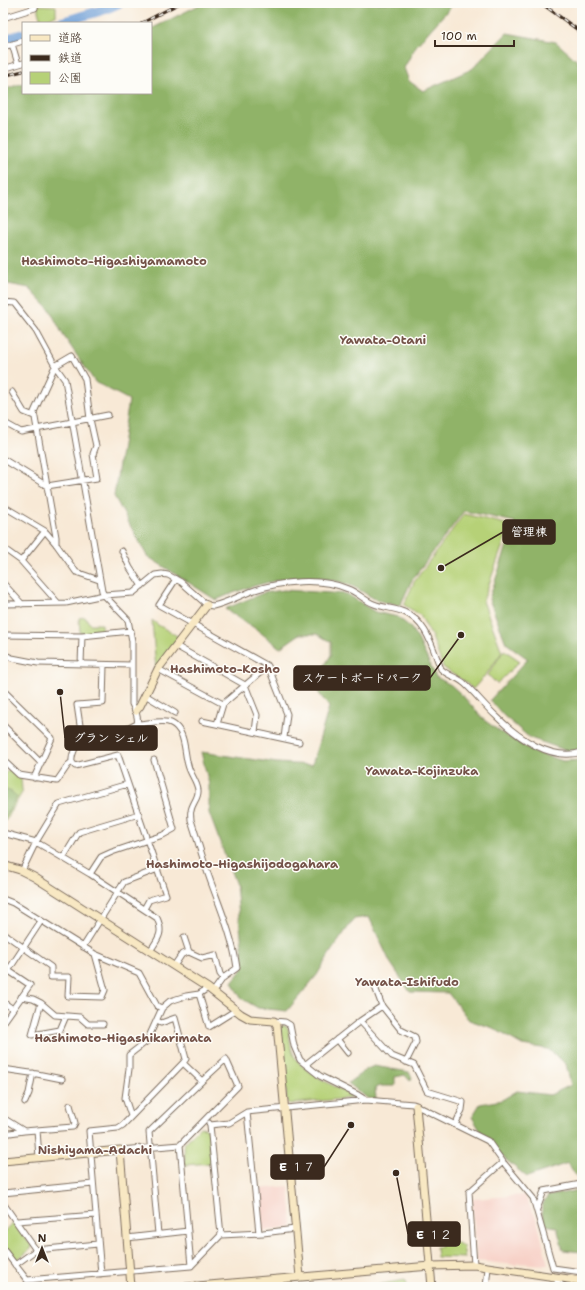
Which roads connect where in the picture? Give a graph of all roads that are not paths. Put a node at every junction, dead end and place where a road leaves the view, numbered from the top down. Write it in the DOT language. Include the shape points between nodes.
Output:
graph roads {
  1 [pos="36,3"];
  2 [pos="3,18"];
  3 [pos="22,41"];
  4 [pos="12,44"];
  5 [pos="3,47"];
  6 [pos="20,64"];
  7 [pos="3,69"];
  8 [pos="3,302"];
  9 [pos="55,366"];
  10 [pos="12,392"];
  11 [pos="34,416"];
  12 [pos="108,416"];
  13 [pos="90,419"];
  14 [pos="3,422"];
  15 [pos="71,422"];
  16 [pos="36,429"];
  17 [pos="3,459"];
  18 [pos="81,480"];
  19 [pos="47,486"];
  20 [pos="3,506"];
  21 [pos="45,532"];
  22 [pos="56,544"];
  23 [pos="3,548"];
  24 [pos="122,551"];
  25 [pos="21,561"];
  26 [pos="176,579"];
  27 [pos="100,580"];
  28 [pos="3,583"];
  29 [pos="142,586"];
  30 [pos="104,596"];
  31 [pos="58,603"];
  32 [pos="3,604"];
  33 [pos="22,604"];
  34 [pos="206,605"];
  35 [pos="193,623"];
  36 [pos="131,631"];
  37 [pos="3,635"];
  38 [pos="82,636"];
  39 [pos="176,646"];
  40 [pos="3,654"];
  41 [pos="81,664"];
  42 [pos="104,665"];
  43 [pos="132,665"];
  44 [pos="268,666"];
  45 [pos="158,669"];
  46 [pos="245,685"];
  47 [pos="3,690"];
  48 [pos="145,695"];
  49 [pos="223,704"];
  50 [pos="136,711"];
  51 [pos="175,713"];
  52 [pos="202,721"];
  53 [pos="137,724"];
  54 [pos="217,724"];
  55 [pos="3,725"];
  56 [pos="255,732"];
  57 [pos="284,738"];
  58 [pos="82,739"];
  59 [pos="299,742"];
  60 [pos="582,752"];
  61 [pos="3,760"];
  62 [pos="154,760"];
  63 [pos="72,762"];
  64 [pos="41,763"];
  65 [pos="34,778"];
  66 [pos="128,784"];
  67 [pos="139,814"];
  68 [pos="3,833"];
  69 [pos="148,840"];
  70 [pos="36,842"];
  71 [pos="63,858"];
  72 [pos="3,865"];
  73 [pos="158,869"];
  74 [pos="22,871"];
  75 [pos="90,874"];
  76 [pos="117,892"];
  77 [pos="3,899"];
  78 [pos="144,909"];
  79 [pos="100,919"];
  80 [pos="42,921"];
  81 [pos="3,933"];
  82 [pos="184,937"];
  83 [pos="23,947"];
  84 [pos="83,947"];
  85 [pos="150,951"];
  86 [pos="189,952"];
  87 [pos="95,954"];
  88 [pos="174,966"];
  89 [pos="3,967"];
  90 [pos="8,971"];
  91 [pos="223,978"];
  92 [pos="374,987"];
  93 [pos="211,990"];
  94 [pos="199,994"];
  95 [pos="22,997"];
  96 [pos="3,1002"];
  97 [pos="41,1003"];
  98 [pos="382,1006"];
  99 [pos="162,1008"];
  100 [pos="13,1009"];
  101 [pos="236,1010"];
  102 [pos="66,1016"];
  103 [pos="157,1021"];
  104 [pos="274,1021"];
  105 [pos="360,1021"];
  106 [pos="3,1023"];
  107 [pos="104,1024"];
  108 [pos="337,1039"];
  109 [pos="348,1053"];
  110 [pos="406,1062"];
  111 [pos="183,1063"];
  112 [pos="306,1064"];
  113 [pos="3,1070"];
  114 [pos="33,1074"];
  115 [pos="62,1079"];
  116 [pos="202,1081"];
  117 [pos="366,1100"];
  118 [pos="26,1102"];
  119 [pos="70,1105"];
  120 [pos="416,1106"];
  121 [pos="285,1109"];
  122 [pos="247,1112"];
  123 [pos="131,1116"];
  124 [pos="3,1118"];
  125 [pos="206,1120"];
  126 [pos="210,1125"];
  127 [pos="455,1125"];
  128 [pos="37,1130"];
  129 [pos="24,1131"];
  130 [pos="3,1134"];
  131 [pos="180,1145"];
  132 [pos="150,1147"];
  133 [pos="120,1150"];
  134 [pos="91,1153"];
  135 [pos="39,1157"];
  136 [pos="3,1161"];
  137 [pos="503,1162"];
  138 [pos="93,1184"];
  139 [pos="582,1188"];
  140 [pos="3,1193"];
  141 [pos="3,1203"];
  142 [pos="537,1209"];
  143 [pos="96,1215"];
  144 [pos="17,1221"];
  145 [pos="295,1229"];
  146 [pos="188,1231"];
  147 [pos="259,1233"];
  148 [pos="158,1234"];
  149 [pos="221,1235"];
  150 [pos="127,1238"];
  151 [pos="98,1244"];
  152 [pos="3,1249"];
  153 [pos="36,1250"];
  154 [pos="15,1265"];
  155 [pos="474,1265"];
  156 [pos="191,1266"];
  157 [pos="430,1266"];
  158 [pos="488,1268"];
  159 [pos="130,1271"];
  160 [pos="582,1272"];
  161 [pos="101,1274"];
  162 [pos="300,1277"];
  163 [pos="557,1278"];
  164 [pos="582,1282"];
  165 [pos="232,1285"];
  166 [pos="131,1287"];
  167 [pos="186,1287"];
  168 [pos="432,1287"];
  169 [pos="486,1287"];
  170 [pos="564,1287"];
  1 -- 2 [label="street" via="35,8"];
  3 -- 4 [label="street"];
  4 -- 5 [label="street"];
  4 -- 6 [label="street"];
  6 -- 7 [label="street"];
  8 -- 9 [label="street" via="14,303 36,331"];
  9 -- 11 [label="street"];
  9 -- 13 [label="street" via="72,356 85,379"];
  9 -- 15 [label="street" via="65,380"];
  10 -- 11 [label="street" via="24,412"];
  11 -- 16 [label="street"];
  12 -- 13 [label="street"];
  13 -- 15 [label="street"];
  13 -- 18 [label="street" via="96,446 93,454 97,478"];
  14 -- 16 [label="street" via="21,432"];
  15 -- 16 [label="street"];
  15 -- 18 [label="street"];
  16 -- 19 [label="street"];
  17 -- 19 [label="street"];
  18 -- 19 [label="street"];
  18 -- 27 [label="street"];
  19 -- 22 [label="street"];
  20 -- 21 [label="street"];
  21 -- 22 [label="street"];
  21 -- 25 [label="street"];
  22 -- 27 [label="street" via="76,572"];
  23 -- 25 [label="street"];
  24 -- 29 [label="street"];
  25 -- 31 [label="street"];
  26 -- 29 [label="street" via="162,574 155,575"];
  26 -- 34 [label="street"];
  26 -- 35 [label="street" via="159,605"];
  27 -- 30 [label="street"];
  28 -- 33 [label="street"];
  29 -- 30 [label="street" via="133,593"];
  30 -- 31 [label="street"];
  30 -- 36 [label="street" via="128,620"];
  31 -- 33 [label="street"];
  32 -- 33 [label="street"];
  34 -- 35 [label="street"];
  34 -- 60 [label="street" via="213,606 254,590 302,581 349,589 374,604 403,611 419,622 444,672 462,682 496,717 525,740 553,752 572,755"];
  35 -- 39 [label="street"];
  35 -- 44 [label="street"];
  36 -- 38 [label="street"];
  36 -- 43 [label="street"];
  37 -- 38 [label="street"];
  38 -- 41 [label="street"];
  39 -- 45 [label="street"];
  39 -- 46 [label="street"];
  40 -- 41 [label="street" via="38,663"];
  41 -- 42 [label="street"];
  42 -- 43 [label="street"];
  42 -- 58 [label="street" via="103,703 77,705"];
  43 -- 50 [label="street" via="132,704"];
  44 -- 46 [label="street"];
  44 -- 57 [label="street" via="287,714"];
  45 -- 48 [label="street"];
  45 -- 49 [label="street"];
  46 -- 49 [label="street"];
  46 -- 56 [label="street" via="256,715"];
  47 -- 64 [label="street" via="52,738"];
  48 -- 50 [label="street"];
  48 -- 51 [label="street"];
  49 -- 54 [label="street"];
  50 -- 53 [label="street"];
  52 -- 54 [label="street"];
  53 -- 58 [label="street" via="125,730"];
  53 -- 91 [label="street" via="172,723 180,732 198,792 191,810 191,820 228,927 235,956 237,968"];
  54 -- 56 [label="street"];
  55 -- 64 [label="street"];
  56 -- 57 [label="street"];
  57 -- 59 [label="street"];
  58 -- 63 [label="street" via="71,757"];
  61 -- 65 [label="street" via="19,775"];
  62 -- 69 [label="street" via="174,829"];
  63 -- 65 [label="street" via="57,781"];
  63 -- 66 [label="street" via="75,766 118,755"];
  64 -- 65 [label="street"];
  66 -- 67 [label="street"];
  66 -- 70 [label="street" via="59,804"];
  67 -- 69 [label="street"];
  67 -- 71 [label="street" via="79,832"];
  68 -- 70 [label="street"];
  69 -- 73 [label="street"];
  69 -- 75 [label="street" via="101,857"];
  70 -- 71 [label="street"];
  70 -- 74 [label="street"];
  71 -- 75 [label="street"];
  72 -- 74 [label="street"];
  73 -- 76 [label="street" via="124,882"];
  73 -- 78 [label="street" via="166,895 149,900"];
  74 -- 79 [label="street"];
  75 -- 76 [label="street"];
  76 -- 78 [label="street"];
  76 -- 79 [label="street"];
  77 -- 80 [label="street"];
  78 -- 85 [label="street" via="157,918 160,925 159,937"];
  79 -- 84 [label="street"];
  79 -- 85 [label="street"];
  80 -- 83 [label="street"];
  80 -- 84 [label="street"];
  81 -- 83 [label="street"];
  82 -- 86 [label="street"];
  83 -- 87 [label="street" via="51,967 50,977 69,978 68,996 102,997 105,990"];
  83 -- 90 [label="street"];
  84 -- 87 [label="street"];
  85 -- 88 [label="street"];
  86 -- 88 [label="street" via="182,954"];
  86 -- 91 [label="street" via="202,958 215,955"];
  87 -- 99 [label="street" via="139,973 157,1006"];
  88 -- 93 [label="street"];
  89 -- 90 [label="street"];
  90 -- 95 [label="street" via="30,985"];
  91 -- 93 [label="street"];
  92 -- 98 [label="street"];
  93 -- 94 [label="street"];
  93 -- 101 [label="street"];
  94 -- 99 [label="street" via="170,1001"];
  94 -- 101 [label="street" via="209,1028"];
  95 -- 97 [label="street"];
  95 -- 100 [label="street"];
  96 -- 100 [label="street"];
  97 -- 102 [label="street" via="56,1015"];
  97 -- 102 [label="street" via="32,1035 60,1030"];
  98 -- 105 [label="street"];
  98 -- 110 [label="street" via="401,1030 415,1037 416,1042"];
  99 -- 103 [label="street"];
  100 -- 106 [label="street"];
  101 -- 104 [label="street" via="250,1019"];
  102 -- 107 [label="street" via="80,1017 88,1024"];
  103 -- 111 [label="street" via="161,1023 175,1018 186,1059"];
  103 -- 123 [label="street" via="147,1041 129,1055 126,1098"];
  104 -- 112 [label="street" via="290,1025 294,1046 300,1060"];
  104 -- 121 [label="street" via="278,1025"];
  105 -- 108 [label="street"];
  105 -- 110 [label="street" via="392,1056"];
  108 -- 109 [label="street"];
  108 -- 112 [label="street"];
  110 -- 127 [label="street" via="414,1065 427,1091 463,1102"];
  111 -- 116 [label="street"];
  111 -- 123 [label="street"];
  112 -- 117 [label="street" via="320,1076"];
  113 -- 114 [label="street"];
  114 -- 115 [label="street"];
  114 -- 118 [label="street"];
  116 -- 125 [label="street" via="226,1059 238,1086"];
  116 -- 132 [label="street" via="149,1132"];
  117 -- 120 [label="street"];
  117 -- 121 [label="street"];
  119 -- 128 [label="street" via="76,1123 73,1127"];
  120 -- 127 [label="street"];
  120 -- 157 [label="street"];
  121 -- 122 [label="street"];
  121 -- 145 [label="street"];
  122 -- 126 [label="street" via="229,1123"];
  122 -- 147 [label="street"];
  123 -- 134 [label="street" via="118,1128 89,1131"];
  124 -- 129 [label="street"];
  125 -- 126 [label="street"];
  125 -- 131 [label="street"];
  126 -- 149 [label="street"];
  127 -- 137 [label="street" via="488,1141"];
  128 -- 129 [label="street"];
  128 -- 135 [label="street"];
  129 -- 130 [label="street"];
  131 -- 132 [label="street"];
  131 -- 146 [label="street"];
  132 -- 133 [label="street"];
  132 -- 148 [label="street"];
  133 -- 134 [label="street"];
  133 -- 150 [label="street"];
  134 -- 135 [label="street"];
  134 -- 138 [label="street"];
  135 -- 136 [label="street"];
  137 -- 142 [label="street" via="533,1198"];
  137 -- 155 [label="street" via="469,1192"];
  138 -- 140 [label="street"];
  138 -- 143 [label="street"];
  139 -- 142 [label="street" via="581,1184 544,1191"];
  141 -- 144 [label="street"];
  142 -- 160 [label="street" via="553,1268"];
  143 -- 144 [label="street"];
  143 -- 151 [label="street"];
  144 -- 153 [label="street"];
  145 -- 147 [label="street"];
  145 -- 162 [label="street"];
  146 -- 148 [label="street"];
  146 -- 156 [label="street"];
  147 -- 149 [label="street"];
  148 -- 150 [label="street"];
  149 -- 156 [label="street"];
  150 -- 159 [label="street"];
  151 -- 153 [label="street"];
  151 -- 161 [label="street"];
  152 -- 154 [label="street"];
  153 -- 154 [label="street"];
  154 -- 161 [label="street" via="27,1280"];
  155 -- 157 [label="street"];
  155 -- 158 [label="street"];
  156 -- 159 [label="street"];
  157 -- 162 [label="street"];
  157 -- 168 [label="street"];
  158 -- 163 [label="street"];
  158 -- 169 [label="street"];
  159 -- 161 [label="street"];
  159 -- 166 [label="street"];
  162 -- 165 [label="street"];
  163 -- 164 [label="street"];
  163 -- 170 [label="street" via="557,1282"];
  165 -- 167 [label="street"];
}
